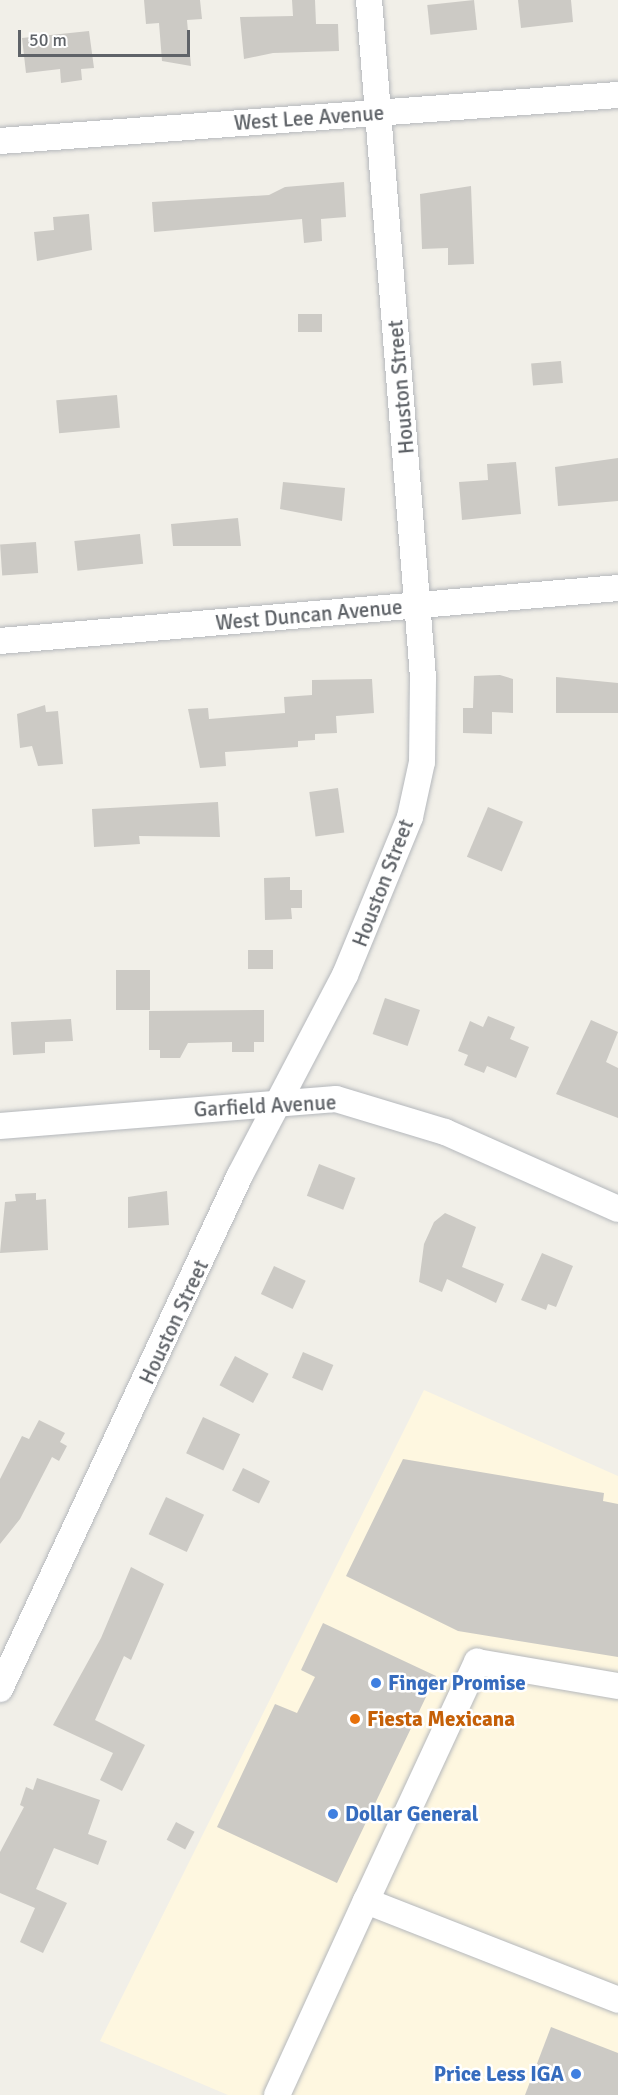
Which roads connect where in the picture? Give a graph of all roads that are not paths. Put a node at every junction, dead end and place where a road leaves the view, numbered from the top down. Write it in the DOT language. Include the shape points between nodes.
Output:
graph roads {
  1 [pos="369,0"];
  2 [pos="618,95"];
  3 [pos="378,113"];
  4 [pos="0,141"];
  5 [pos="618,588"];
  6 [pos="419,607"];
  7 [pos="0,641"];
  8 [pos="280,1101"];
  9 [pos="0,1126"];
  10 [pos="618,1209"];
  11 [pos="618,1686"];
  12 [pos="0,1689"];
  13 [pos="366,1902"];
  14 [pos="618,2000"];
  15 [pos="277,2095"];
  1 -- 3 [label="street, Houston Street"];
  2 -- 3 [label="street, West Lee Avenue"];
  3 -- 4 [label="street, West Lee Avenue"];
  3 -- 6 [label="street, Houston Street"];
  5 -- 6 [label="street, West Duncan Avenue"];
  6 -- 7 [label="street, West Duncan Avenue"];
  6 -- 8 [label="street, Houston Street" via="424,734 410,817 345,975"];
  8 -- 9 [label="street, Garfield Avenue"];
  8 -- 10 [label="street, Garfield Avenue" via="364,1104"];
  8 -- 12 [label="street, Houston Street" via="240,1175"];
  11 -- 13 [label="street" via="477,1662"];
  13 -- 14 [label="street"];
  13 -- 15 [label="street"];
}
